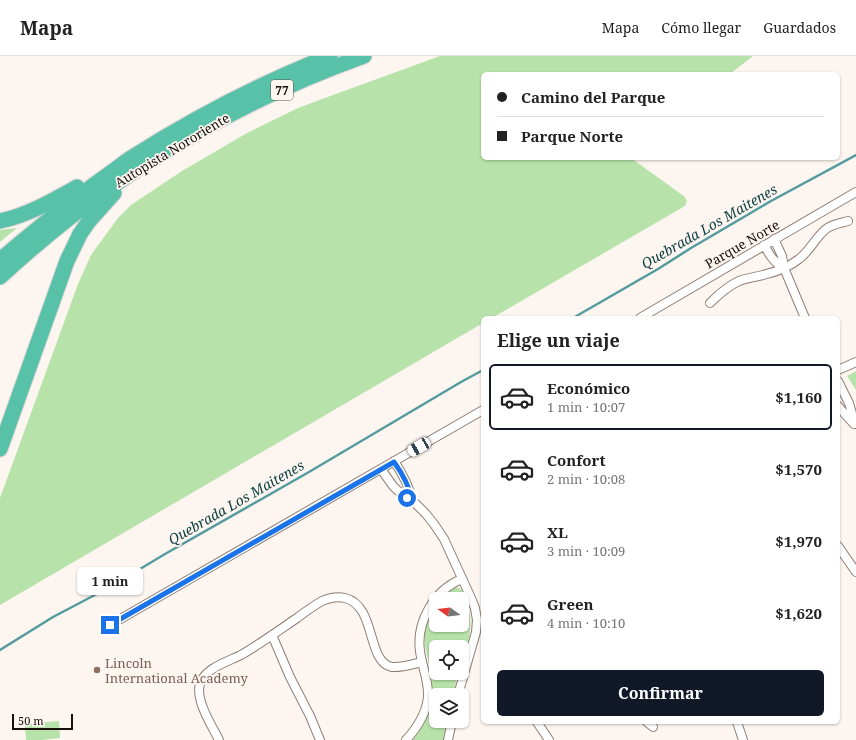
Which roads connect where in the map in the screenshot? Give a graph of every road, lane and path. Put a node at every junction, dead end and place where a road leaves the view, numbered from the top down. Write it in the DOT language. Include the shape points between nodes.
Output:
graph roads {
  1 [pos="330,56"];
  2 [pos="364,56"];
  3 [pos="131,158"];
  4 [pos="148,163"];
  5 [pos="856,192"];
  6 [pos="0,221"];
  7 [pos="848,221"];
  8 [pos="774,239"];
  9 [pos="764,245"];
  10 [pos="0,260"];
  11 [pos="784,268"];
  12 [pos="0,277"];
  13 [pos="710,303"];
  14 [pos="643,316"];
  15 [pos="804,316"];
  16 [pos="856,362"];
  17 [pos="840,369"];
  18 [pos="840,390"];
  19 [pos="840,408"];
  20 [pos="481,411"];
  21 [pos="855,425"];
  22 [pos="0,449"];
  23 [pos="394,462"];
  24 [pos="381,469"];
  25 [pos="412,500"];
  26 [pos="840,549"];
  27 [pos="856,572"];
  28 [pos="462,579"];
  29 [pos="110,625"];
  30 [pos="479,633"];
  31 [pos="272,635"];
  32 [pos="422,662"];
  33 [pos="460,688"];
  34 [pos="538,724"];
  35 [pos="738,724"];
  36 [pos="451,728"];
  37 [pos="220,740"];
  38 [pos="320,740"];
  39 [pos="406,740"];
  40 [pos="448,740"];
  41 [pos="549,740"];
  42 [pos="743,740"];
  1 -- 3 [label="highway, Autopista Nororiente / 77" via="237,98"];
  2 -- 4 [label="highway, Autopista Nororiente / 77" via="322,72 242,109"];
  3 -- 6 [label="highway" via="42,206"];
  3 -- 10 [label="highway, Autopista Nororiente / 77" via="68,204"];
  4 -- 12 [label="highway, Autopista Nororiente / 77" via="80,209"];
  4 -- 22 [label="highway" via="106,201 74,245"];
  5 -- 8 [label="street, Parque Norte"];
  7 -- 11 [label="street" via="825,230 801,257"];
  8 -- 9 [label="street, Parque Norte"];
  8 -- 11 [label="street" via="781,251"];
  9 -- 11 [label="street" via="776,263"];
  9 -- 14 [label="street, Parque Norte"];
  11 -- 13 [label="street" via="740,281"];
  11 -- 15 [label="street"];
  16 -- 17 [label="street"];
  18 -- 21 [label="street" via="851,410"];
  19 -- 21 [label="street"];
  20 -- 23 [label="street"];
  23 -- 24 [label="street"];
  23 -- 25 [label="street" via="405,479"];
  24 -- 25 [label="street" via="397,490"];
  24 -- 29 [label="street"];
  25 -- 28 [label="street" via="439,532"];
  26 -- 27 [label="street"];
  28 -- 30 [label="street" via="475,608"];
  28 -- 32 [label="street" via="453,582 444,590 426,614 420,635"];
  30 -- 33 [label="street"];
  31 -- 32 [label="street" via="322,602 333,597 344,597 361,609 376,650 385,664 398,667"];
  31 -- 37 [label="street" via="210,671 200,683 201,702"];
  31 -- 38 [label="street"];
  32 -- 39 [label="street" via="428,686 427,704 420,723"];
  34 -- 41 [label="street"];
  35 -- 42 [label="street"];
  36 -- 40 [label="street"];
}
